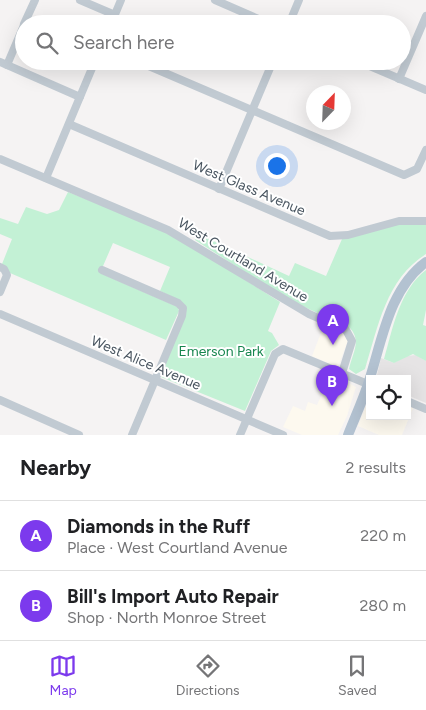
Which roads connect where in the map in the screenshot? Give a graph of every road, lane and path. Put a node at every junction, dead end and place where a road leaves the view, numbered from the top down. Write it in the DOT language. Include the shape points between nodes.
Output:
graph roads {
  1 [pos="34,0"];
  2 [pos="80,0"];
  3 [pos="121,0"];
  4 [pos="215,0"];
  5 [pos="299,0"];
  6 [pos="28,15"];
  7 [pos="115,15"];
  8 [pos="249,15"];
  9 [pos="293,15"];
  10 [pos="426,16"];
  11 [pos="15,41"];
  12 [pos="411,51"];
  13 [pos="3,63"];
  14 [pos="15,68"];
  15 [pos="19,70"];
  16 [pos="91,70"];
  17 [pos="158,70"];
  18 [pos="269,70"];
  19 [pos="378,70"];
  20 [pos="403,70"];
  21 [pos="399,79"];
  22 [pos="426,90"];
  23 [pos="80,97"];
  24 [pos="252,110"];
  25 [pos="68,124"];
  26 [pos="426,150"];
  27 [pos="0,159"];
  28 [pos="46,178"];
  29 [pos="219,189"];
  30 [pos="426,221"];
  31 [pos="426,262"];
  32 [pos="0,267"];
  33 [pos="102,270"];
  34 [pos="0,292"];
  35 [pos="0,314"];
  36 [pos="342,373"];
  37 [pos="372,375"];
  38 [pos="156,380"];
  39 [pos="366,384"];
  40 [pos="366,392"];
  41 [pos="0,400"];
  42 [pos="411,403"];
  43 [pos="426,409"];
  44 [pos="247,420"];
  45 [pos="79,435"];
  46 [pos="132,435"];
  47 [pos="240,435"];
  48 [pos="283,435"];
  49 [pos="348,435"];
  1 -- 6 [label="street"];
  2 -- 7 [label="street"];
  3 -- 7 [label="street"];
  4 -- 8 [label="street"];
  5 -- 9 [label="street"];
  10 -- 12 [label="street"];
  11 -- 13 [label="street"];
  13 -- 14 [label="street"];
  15 -- 23 [label="street"];
  16 -- 23 [label="street"];
  17 -- 24 [label="street"];
  18 -- 24 [label="street"];
  19 -- 21 [label="street"];
  20 -- 21 [label="street"];
  21 -- 22 [label="street"];
  23 -- 25 [label="street"];
  24 -- 26 [label="street" via="404,175 417,169"];
  24 -- 29 [label="street"];
  25 -- 28 [label="street"];
  25 -- 29 [label="street, West Glass Avenue"];
  27 -- 28 [label="street, West Courtland Avenue"];
  28 -- 36 [label="street, West Courtland Avenue" via="168,230 309,314 346,330 352,341"];
  29 -- 30 [label="street, West Glass Avenue" via="330,236 348,235 399,221"];
  31 -- 37 [label="main road" via="398,294"];
  32 -- 34 [label="street" via="4,269 6,280"];
  33 -- 38 [label="street" via="183,308"];
  35 -- 38 [label="street, West Alice Avenue"];
  36 -- 39 [label="street"];
  36 -- 44 [label="street" via="283,348 275,354"];
  38 -- 44 [label="street, West Alice Avenue"];
  38 -- 46 [label="street"];
  40 -- 49 [label="main road"];
  41 -- 45 [label="street"];
  42 -- 43 [label="street"];
  44 -- 47 [label="street"];
  44 -- 48 [label="street, West Alice Avenue"];
}
